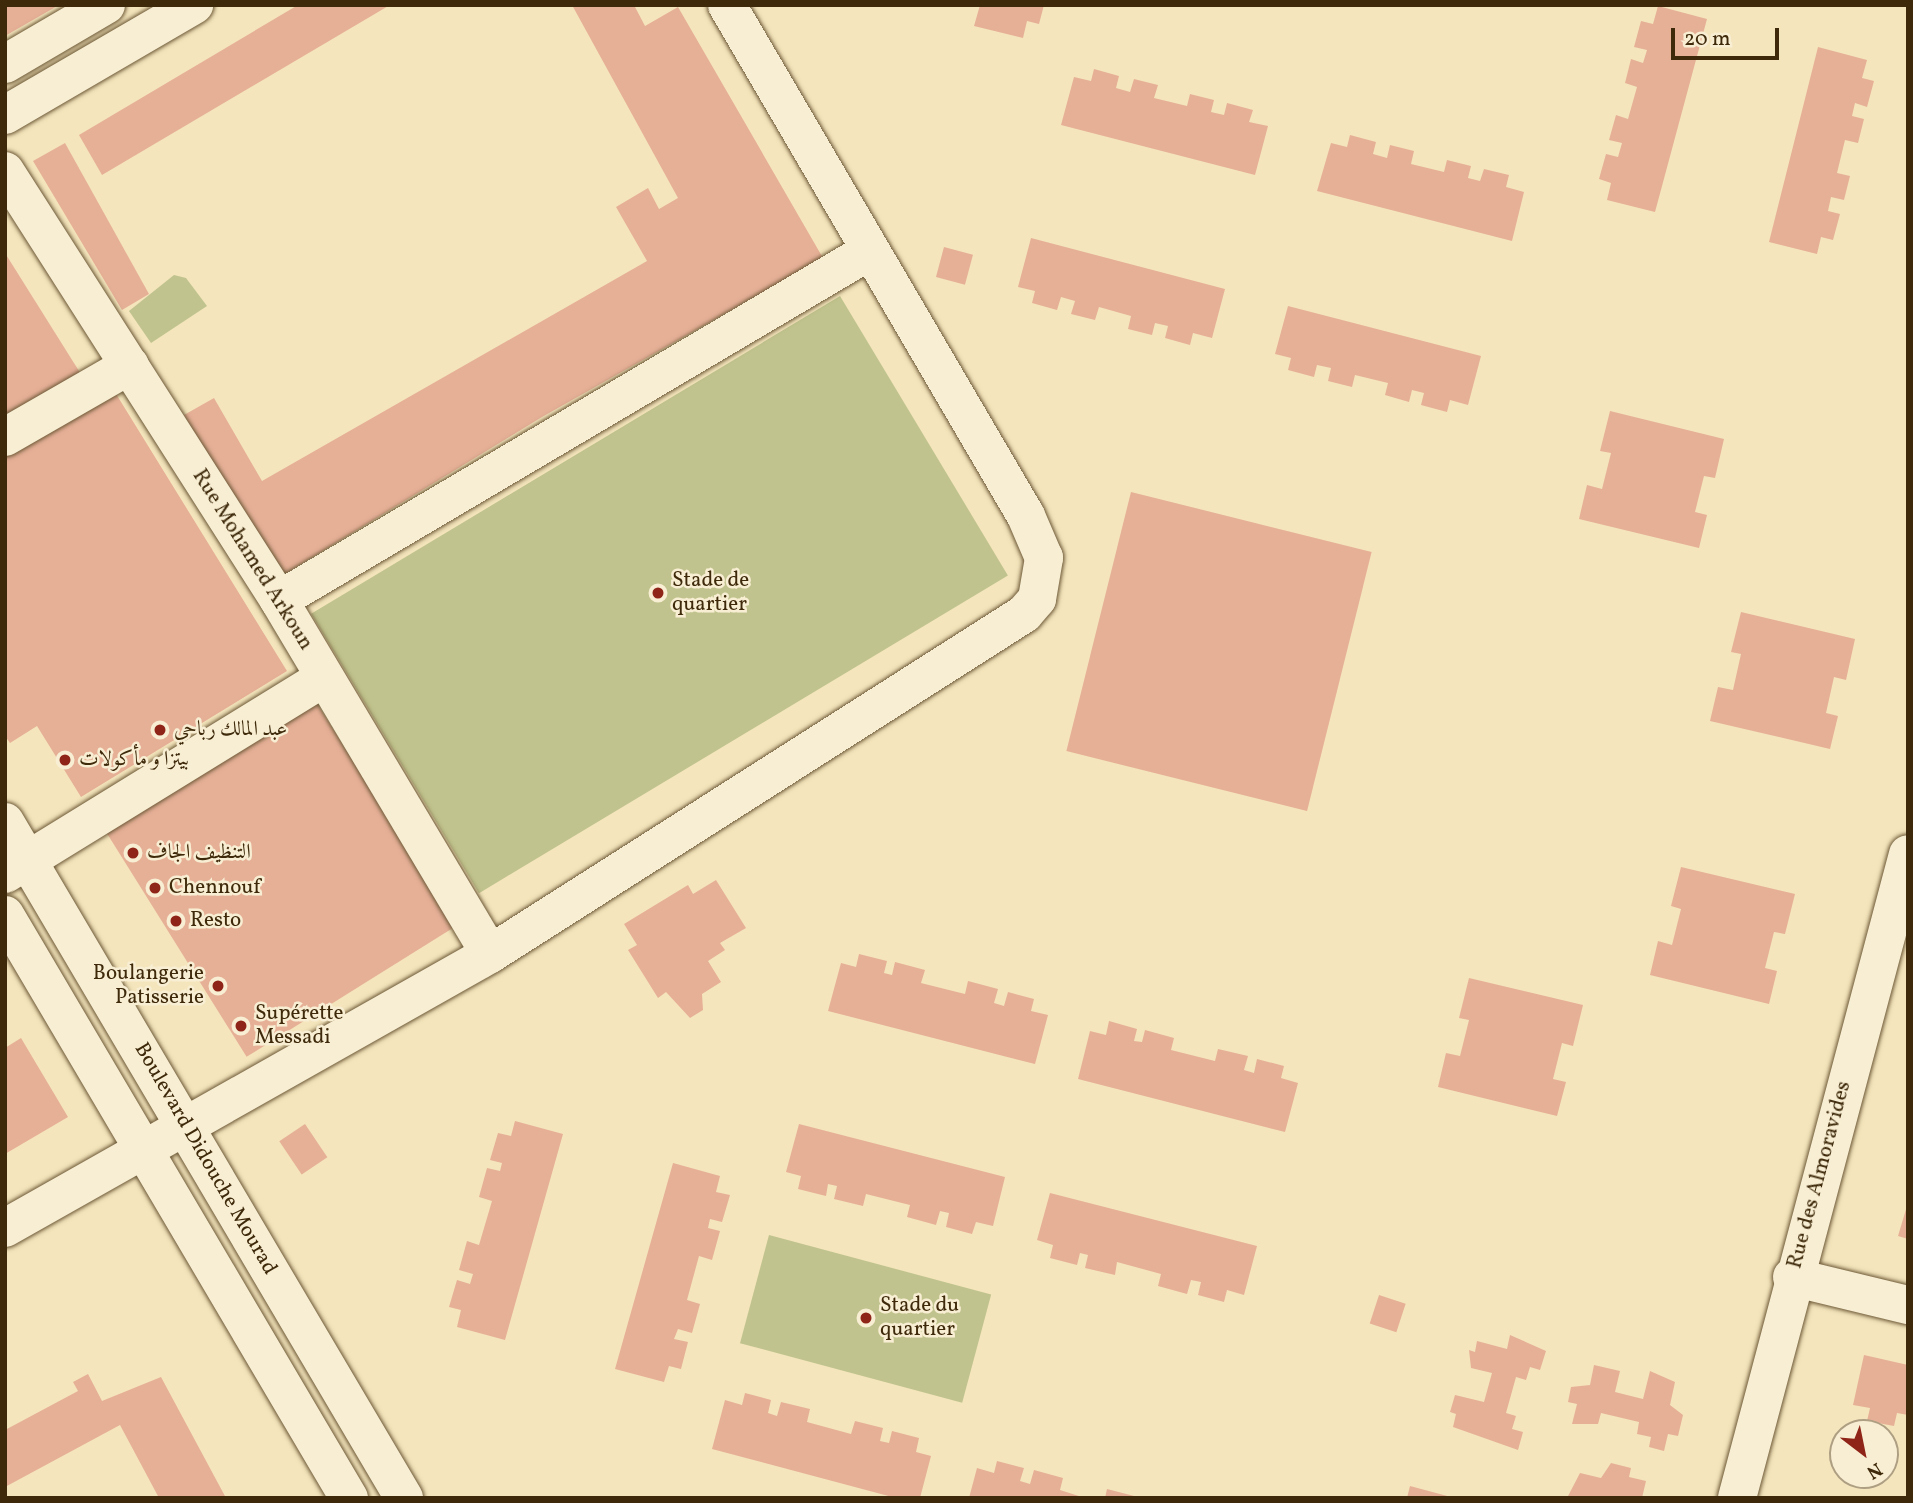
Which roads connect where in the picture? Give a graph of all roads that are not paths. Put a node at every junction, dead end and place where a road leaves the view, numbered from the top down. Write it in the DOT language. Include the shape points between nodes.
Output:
graph roads {
  1 [pos="106,5"];
  2 [pos="194,5"];
  3 [pos="727,5"];
  4 [pos="5,64"];
  5 [pos="5,115"];
  6 [pos="5,171"];
  7 [pos="868,252"];
  8 [pos="130,365"];
  9 [pos="5,438"];
  10 [pos="279,600"];
  11 [pos="324,678"];
  12 [pos="5,822"];
  13 [pos="1908,854"];
  14 [pos="17,867"];
  15 [pos="5,915"];
  16 [pos="490,954"];
  17 [pos="188,1130"];
  18 [pos="143,1155"];
  19 [pos="5,1228"];
  20 [pos="1792,1277"];
  21 [pos="1908,1305"];
  22 [pos="349,1498"];
  23 [pos="404,1498"];
  24 [pos="1737,1498"];
  1 -- 4 [label="street"];
  2 -- 5 [label="street"];
  3 -- 7 [label="street"];
  6 -- 8 [label="street, Rue Mohamed Arkoun"];
  7 -- 10 [label="street"];
  7 -- 16 [label="street" via="1026,516 1044,558 1037,599 1024,614"];
  8 -- 9 [label="street"];
  8 -- 10 [label="street, Rue Mohamed Arkoun"];
  10 -- 11 [label="street, Rue Mohamed Arkoun"];
  11 -- 14 [label="street"];
  11 -- 16 [label="street, Rue Mohamed Arkoun"];
  12 -- 14 [label="street, Boulevard Didouche Mourad"];
  13 -- 20 [label="street, Rue des Almoravides"];
  14 -- 17 [label="street, Boulevard Didouche Mourad"];
  15 -- 18 [label="street"];
  16 -- 17 [label="street"];
  17 -- 18 [label="street"];
  17 -- 23 [label="street, Boulevard Didouche Mourad"];
  18 -- 19 [label="street"];
  18 -- 22 [label="street"];
  20 -- 21 [label="street"];
  20 -- 24 [label="street, Rue des Almoravides"];
}
